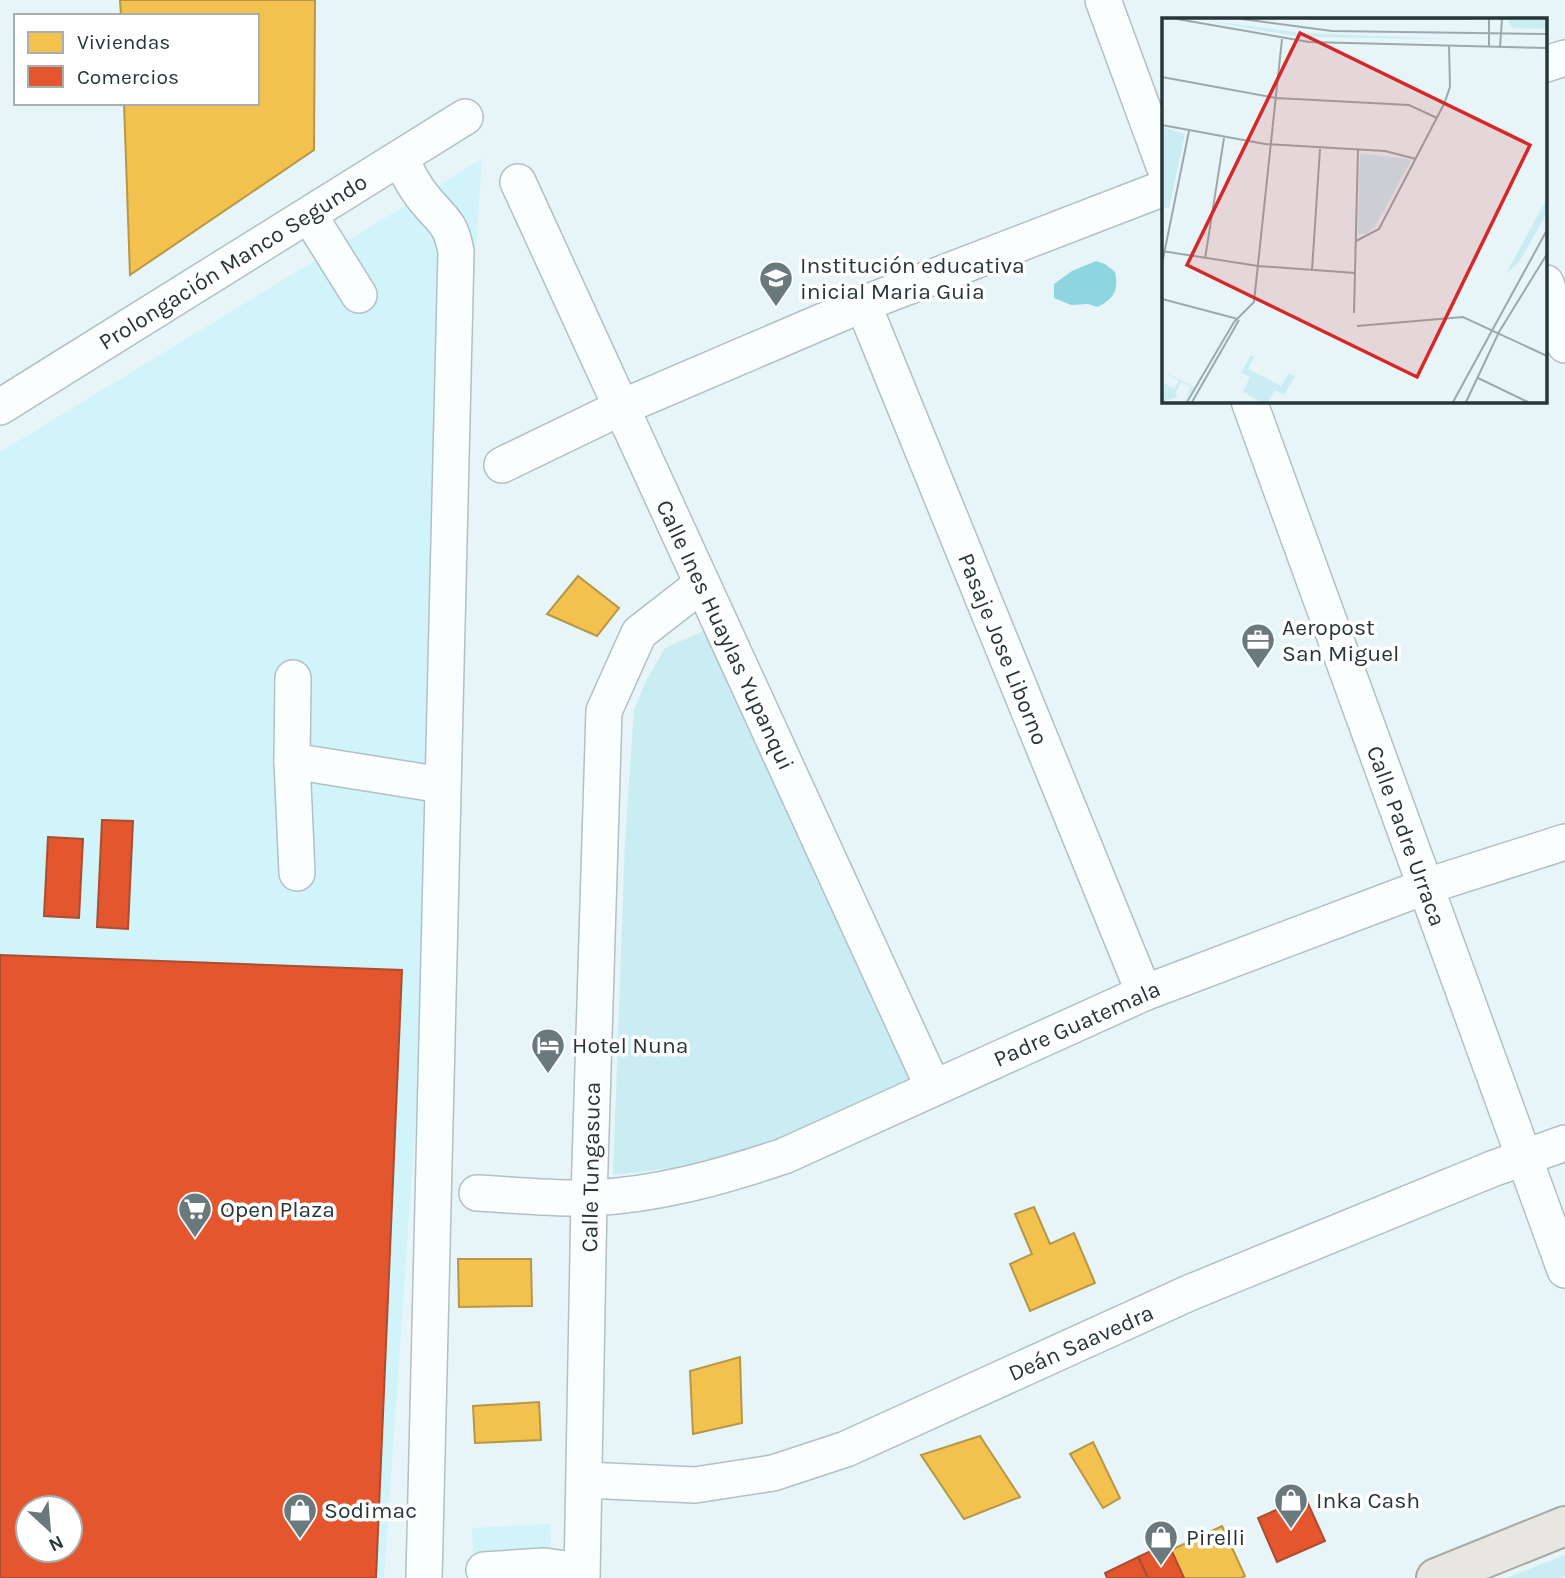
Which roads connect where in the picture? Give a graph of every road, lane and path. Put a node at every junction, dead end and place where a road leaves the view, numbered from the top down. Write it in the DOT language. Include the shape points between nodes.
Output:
graph roads {
  1 [pos="1103,0"];
  2 [pos="1565,58"];
  3 [pos="1548,63"];
  4 [pos="465,117"];
  5 [pos="400,158"];
  6 [pos="1162,161"];
  7 [pos="517,182"];
  8 [pos="1162,189"];
  9 [pos="309,215"];
  10 [pos="1548,290"];
  11 [pos="359,295"];
  12 [pos="863,304"];
  13 [pos="1565,345"];
  14 [pos="1249,402"];
  15 [pos="0,407"];
  16 [pos="620,408"];
  17 [pos="502,465"];
  18 [pos="702,584"];
  19 [pos="293,678"];
  20 [pos="292,761"];
  21 [pos="442,785"];
  22 [pos="1565,842"];
  23 [pos="297,873"];
  24 [pos="1424,887"];
  25 [pos="1144,993"];
  26 [pos="933,1087"];
  27 [pos="1565,1143"];
  28 [pos="1524,1156"];
  29 [pos="477,1193"];
  30 [pos="589,1198"];
  31 [pos="1565,1270"];
  32 [pos="584,1480"];
  33 [pos="1565,1526"];
  34 [pos="484,1570"];
  35 [pos="581,1575"];
  36 [pos="424,1578"];
  37 [pos="1436,1578"];
  1 -- 6 [label="street"];
  2 -- 3 [label="street"];
  4 -- 5 [label="street, Prolongación Manco Segundo"];
  5 -- 9 [label="street, Prolongación Manco Segundo"];
  5 -- 21 [label="street" via="422,196 447,222 456,252"];
  7 -- 16 [label="street, Calle Ines Huaylas Yupanqui"];
  8 -- 12 [label="street"];
  9 -- 11 [label="street"];
  9 -- 15 [label="street, Prolongación Manco Segundo"];
  10 -- 13 [label="street"];
  12 -- 16 [label="street"];
  12 -- 25 [label="street, Pasaje Jose Liborno"];
  14 -- 24 [label="street, Calle Padre Urraca"];
  16 -- 17 [label="street"];
  16 -- 18 [label="street, Calle Ines Huaylas Yupanqui"];
  18 -- 26 [label="street, Calle Ines Huaylas Yupanqui"];
  18 -- 30 [label="street, Calle Tungasuca" via="639,633 604,711"];
  19 -- 20 [label="street"];
  20 -- 21 [label="street"];
  20 -- 23 [label="street"];
  21 -- 36 [label="street"];
  22 -- 24 [label="street, Padre Guatemala"];
  24 -- 25 [label="street, Padre Guatemala"];
  24 -- 28 [label="street, Calle Padre Urraca"];
  25 -- 26 [label="street, Padre Guatemala"];
  26 -- 30 [label="street, Padre Guatemala" via="784,1156 723,1177 670,1189"];
  27 -- 28 [label="street, Deán Saavedra"];
  28 -- 31 [label="street, Calle Padre Urraca"];
  28 -- 32 [label="street, Deán Saavedra" via="1189,1293 846,1449 773,1473 695,1485"];
  29 -- 30 [label="street, Padre Guatemala"];
  30 -- 32 [label="street, Calle Tungasuca"];
  32 -- 35 [label="street, Calle Tungasuca"];
  33 -- 37 [label="main road"];
  34 -- 35 [label="street" via="544,1566"];
}
